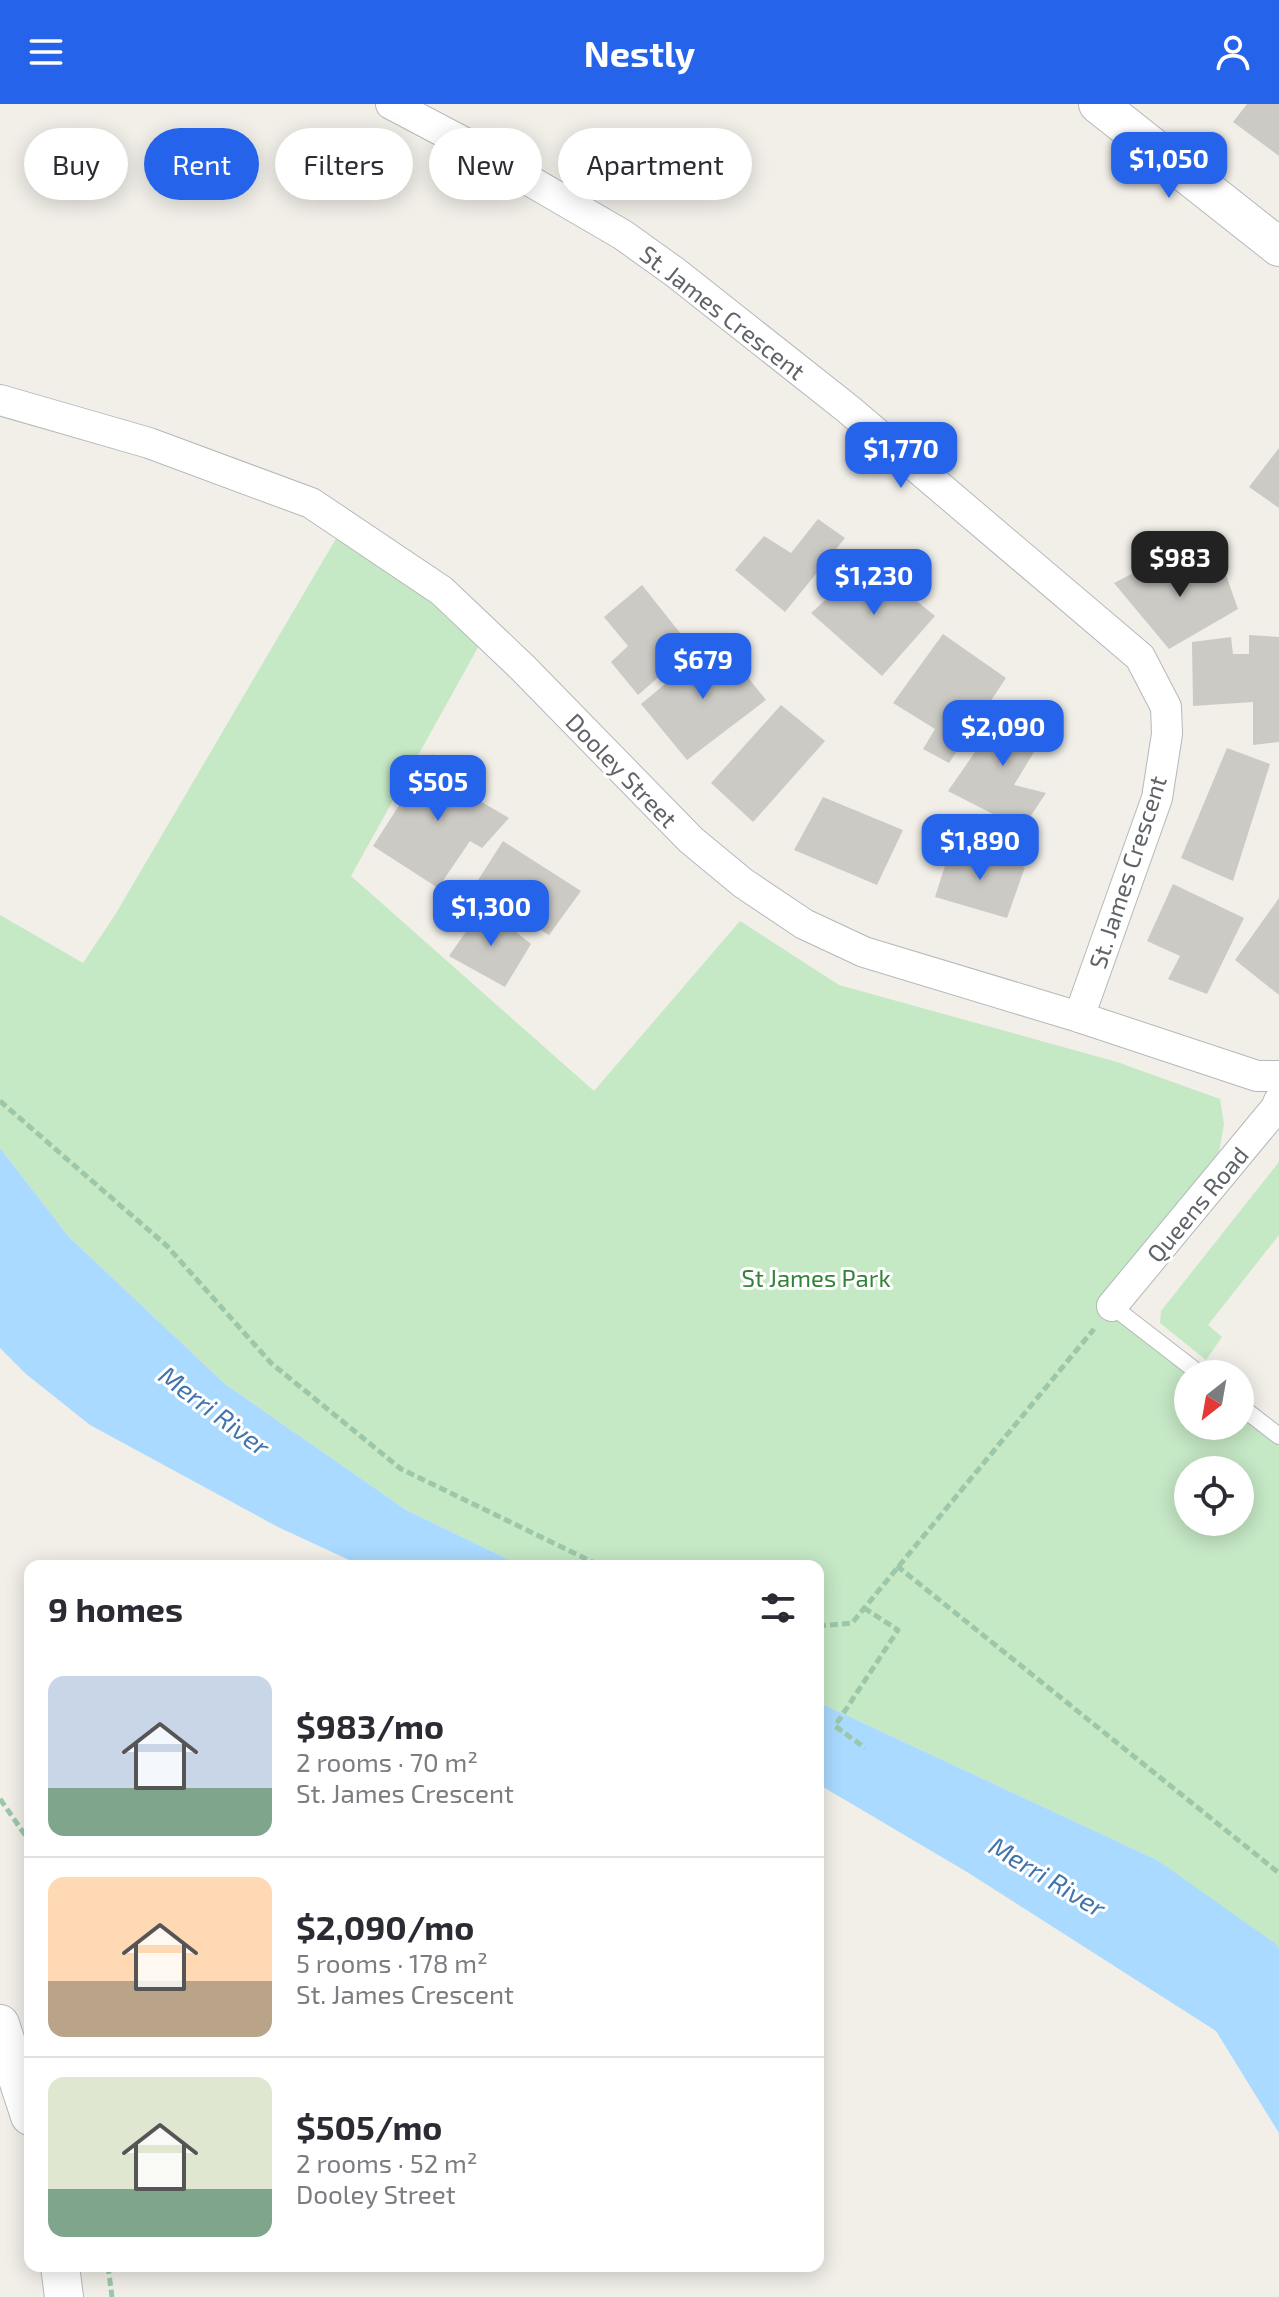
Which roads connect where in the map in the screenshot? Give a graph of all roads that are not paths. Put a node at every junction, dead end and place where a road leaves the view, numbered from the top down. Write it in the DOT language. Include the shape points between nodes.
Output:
graph roads {
  1 [pos="391,104"];
  2 [pos="1098,104"];
  3 [pos="1279,247"];
  4 [pos="0,400"];
  5 [pos="1079,1017"];
  6 [pos="1279,1076"];
  7 [pos="1279,1101"];
  8 [pos="1112,1306"];
  9 [pos="1182,1360"];
  10 [pos="1254,1417"];
  11 [pos="1279,1436"];
  12 [pos="0,2024"];
  13 [pos="24,2098"];
  14 [pos="61,2272"];
  15 [pos="64,2297"];
  1 -- 5 [label="street, St. James Crescent" via="623,235 676,273 848,409 1140,657 1166,707 1157,798"];
  2 -- 3 [label="street"];
  4 -- 5 [label="street, Dooley Street" via="149,443 311,503 442,591 691,840 804,924 864,952"];
  5 -- 6 [label="street, Dooley Street" via="1257,1076"];
  7 -- 8 [label="street, Queens Road"];
  8 -- 9 [label="lane"];
  10 -- 11 [label="lane"];
  12 -- 13 [label="street"];
  14 -- 15 [label="street"];
}
